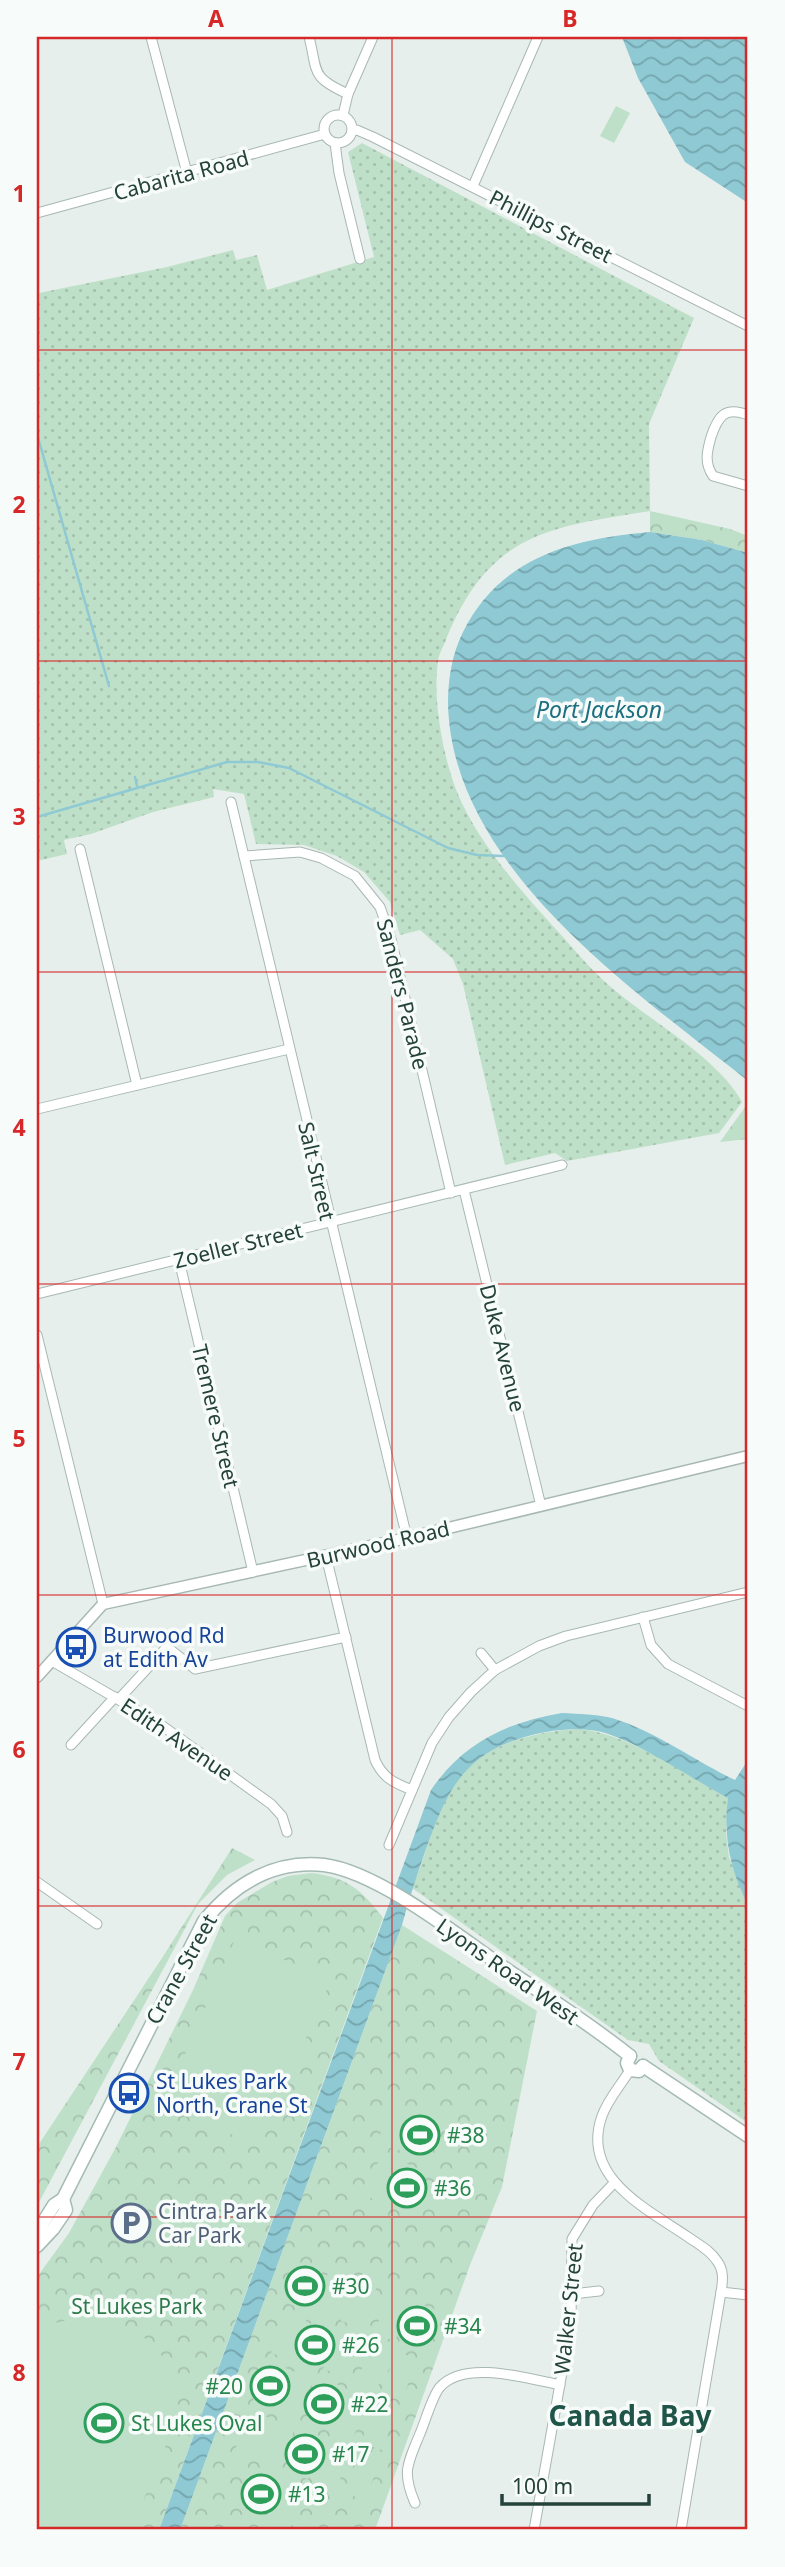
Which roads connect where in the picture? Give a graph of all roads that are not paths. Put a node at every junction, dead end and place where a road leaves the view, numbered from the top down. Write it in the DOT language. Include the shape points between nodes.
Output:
graph roads {
  1 [pos="151,37"];
  2 [pos="309,37"];
  3 [pos="373,37"];
  4 [pos="538,37"];
  5 [pos="348,94"];
  6 [pos="343,115"];
  7 [pos="352,131"];
  8 [pos="325,134"];
  9 [pos="335,143"];
  10 [pos="187,173"];
  11 [pos="473,186"];
  12 [pos="37,201"];
  13 [pos="38,213"];
  14 [pos="360,259"];
  15 [pos="748,326"];
  16 [pos="748,415"];
  17 [pos="748,486"];
  18 [pos="231,802"];
  19 [pos="80,849"];
  20 [pos="244,856"];
  21 [pos="289,1049"];
  22 [pos="137,1085"];
  23 [pos="37,1109"];
  24 [pos="562,1165"];
  25 [pos="464,1190"];
  26 [pos="451,1193"];
  27 [pos="330,1223"];
  28 [pos="179,1260"];
  29 [pos="37,1294"];
  30 [pos="37,1335"];
  31 [pos="748,1456"];
  32 [pos="541,1506"];
  33 [pos="407,1538"];
  34 [pos="326,1556"];
  35 [pos="253,1572"];
  36 [pos="748,1592"];
  37 [pos="103,1604"];
  38 [pos="643,1617"];
  39 [pos="346,1637"];
  40 [pos="481,1653"];
  41 [pos="42,1668"];
  42 [pos="495,1670"];
  43 [pos="117,1698"];
  44 [pos="748,1706"];
  45 [pos="71,1745"];
  46 [pos="412,1790"];
  47 [pos="286,1832"];
  48 [pos="389,1846"];
  49 [pos="37,1882"];
  50 [pos="385,1889"];
  51 [pos="97,1924"];
  52 [pos="637,2068"];
  53 [pos="748,2136"];
  54 [pos="614,2183"];
  55 [pos="63,2199"];
  56 [pos="37,2232"];
  57 [pos="37,2246"];
  58 [pos="599,2291"];
  59 [pos="721,2292"];
  60 [pos="572,2294"];
  61 [pos="748,2295"];
  62 [pos="560,2385"];
  63 [pos="415,2503"];
  64 [pos="534,2530"];
  65 [pos="681,2530"];
  1 -- 10 [label="street"];
  2 -- 5 [label="street" via="318,75"];
  3 -- 5 [label="street"];
  4 -- 11 [label="street"];
  5 -- 6 [label="street"];
  6 -- 7 [label="street"];
  6 -- 8 [label="street" via="326,121"];
  7 -- 9 [label="street" via="348,139"];
  7 -- 11 [label="street, Phillips Street"];
  8 -- 9 [label="street"];
  8 -- 10 [label="street, Cabarita Road"];
  9 -- 14 [label="street"];
  10 -- 13 [label="street, Cabarita Road"];
  11 -- 15 [label="street, Phillips Street"];
  12 -- 13 [label="street"];
  16 -- 17 [label="street" via="739,411 722,415 716,422 707,462 713,476"];
  18 -- 20 [label="street, Salt Street"];
  19 -- 22 [label="street"];
  20 -- 21 [label="street, Salt Street"];
  20 -- 26 [label="street, Sanders Parade" via="300,852 321,858 355,876 380,907"];
  21 -- 22 [label="street"];
  21 -- 27 [label="street, Salt Street"];
  22 -- 23 [label="street"];
  24 -- 25 [label="street, Zoeller Street"];
  25 -- 26 [label="street, Zoeller Street"];
  25 -- 32 [label="street, Duke Avenue"];
  26 -- 27 [label="street, Zoeller Street"];
  27 -- 28 [label="street, Zoeller Street"];
  27 -- 33 [label="street, Salt Street"];
  28 -- 29 [label="street, Zoeller Street"];
  28 -- 35 [label="street, Tremere Street"];
  30 -- 37 [label="street"];
  31 -- 32 [label="street, Burwood Road"];
  32 -- 33 [label="street, Burwood Road"];
  33 -- 34 [label="street, Burwood Road"];
  34 -- 35 [label="street, Burwood Road"];
  34 -- 39 [label="street"];
  35 -- 37 [label="street, Burwood Road"];
  36 -- 38 [label="street"];
  37 -- 41 [label="street"];
  38 -- 42 [label="street" via="566,1636"];
  38 -- 44 [label="street" via="651,1645 668,1664"];
  39 -- 43 [label="street" via="195,1670 167,1647"];
  39 -- 46 [label="street" via="375,1760 389,1780"];
  40 -- 42 [label="street"];
  41 -- 43 [label="street, Edith Avenue"];
  42 -- 46 [label="street" via="471,1692 432,1742"];
  43 -- 45 [label="street"];
  43 -- 47 [label="street, Edith Avenue" via="271,1804 282,1816"];
  46 -- 48 [label="street"];
  49 -- 51 [label="street"];
  50 -- 52 [label="main road, Lyons Road West" via="630,2056 641,2056 644,2061"];
  50 -- 55 [label="main road, Crane Street" via="344,1870 296,1865 260,1875 222,1900 185,1955"];
  52 -- 53 [label="main road"];
  52 -- 54 [label="street" via="608,2103 599,2127 599,2150"];
  54 -- 59 [label="street" via="712,2255 722,2272"];
  54 -- 60 [label="street, Walker Street" via="593,2204 572,2239"];
  55 -- 56 [label="main road, Crane Street" via="54,2204"];
  55 -- 57 [label="main road, Crane Street" via="66,2210"];
  58 -- 60 [label="street"];
  59 -- 61 [label="street"];
  59 -- 65 [label="street"];
  60 -- 62 [label="street, Walker Street"];
  62 -- 63 [label="street" via="473,2372 439,2387 409,2462 406,2484"];
  62 -- 64 [label="street, Walker Street"];
}
